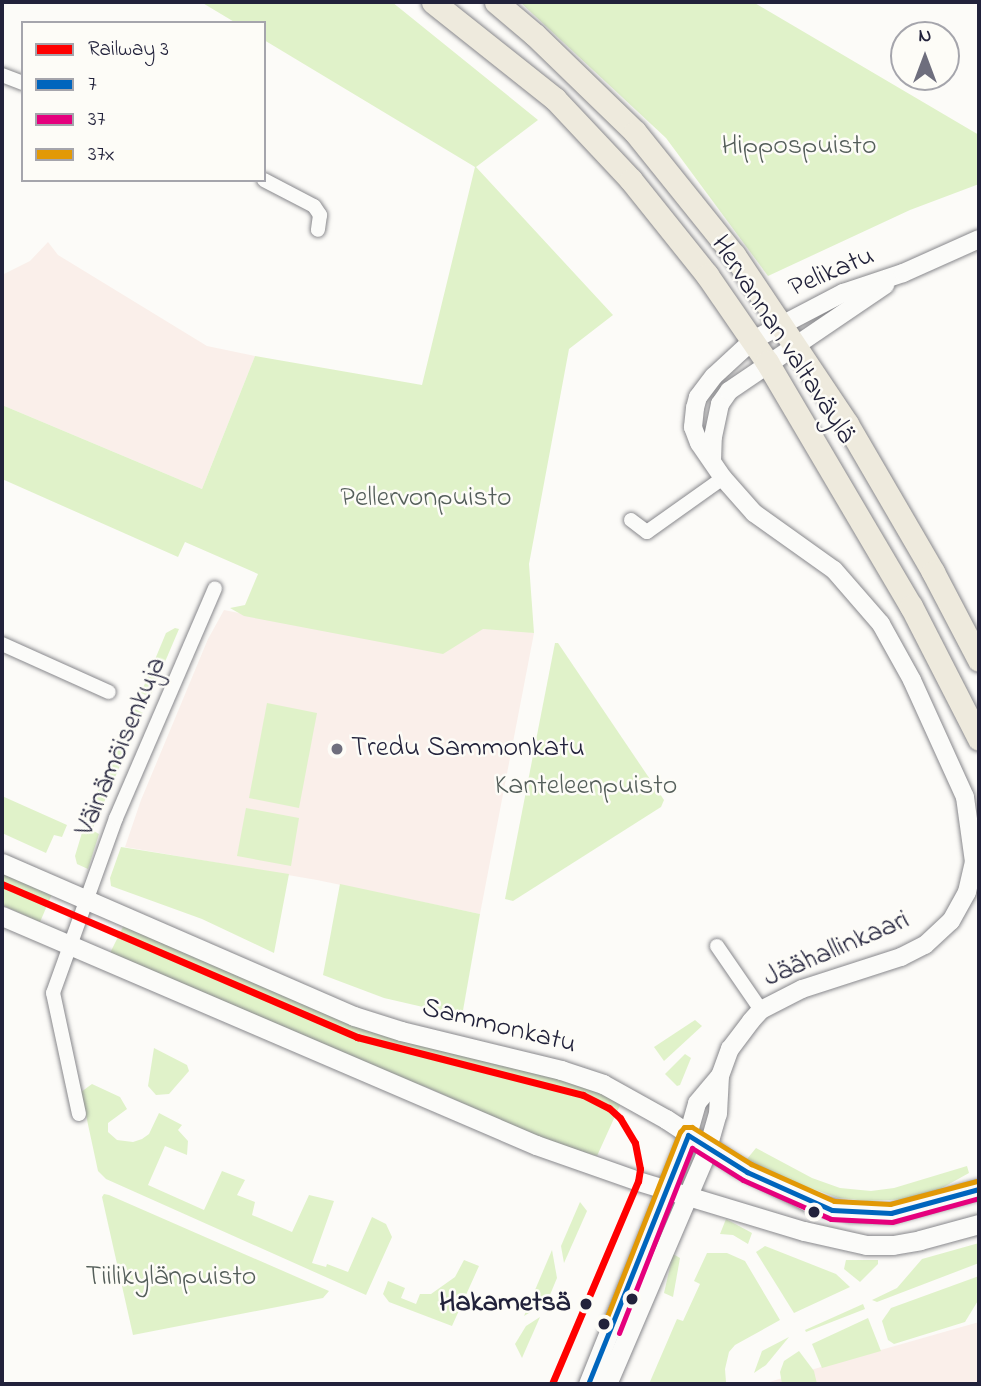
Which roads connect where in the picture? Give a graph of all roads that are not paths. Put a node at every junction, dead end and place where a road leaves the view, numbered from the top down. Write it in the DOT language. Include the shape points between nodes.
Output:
graph roads {
  1 [pos="433,2"];
  2 [pos="496,2"];
  3 [pos="2,75"];
  4 [pos="21,82"];
  5 [pos="266,181"];
  6 [pos="318,230"];
  7 [pos="979,239"];
  8 [pos="903,273"];
  9 [pos="782,324"];
  10 [pos="753,340"];
  11 [pos="797,346"];
  12 [pos="767,362"];
  13 [pos="712,461"];
  14 [pos="723,478"];
  15 [pos="631,520"];
  16 [pos="215,588"];
  17 [pos="2,644"];
  18 [pos="979,660"];
  19 [pos="109,692"];
  20 [pos="979,738"];
  21 [pos="2,863"];
  22 [pos="87,900"];
  23 [pos="2,916"];
  24 [pos="71,946"];
  25 [pos="717,946"];
  26 [pos="761,1010"];
  27 [pos="720,1076"];
  28 [pos="79,1114"];
  29 [pos="688,1135"];
  30 [pos="708,1148"];
  31 [pos="665,1189"];
  32 [pos="979,1189"];
  33 [pos="689,1197"];
  34 [pos="979,1224"];
  35 [pos="588,1384"];
  36 [pos="607,1384"];
  1 -- 10 [label="highway, Hervannan valtaväylä" via="555,99 631,180"];
  2 -- 9 [label="highway, Hervannan valtaväylä" via="635,132"];
  3 -- 4 [label="street"];
  5 -- 6 [label="street" via="314,206 320,215"];
  7 -- 8 [label="street, Pelikatu"];
  8 -- 9 [label="street, Pelikatu" via="843,293"];
  8 -- 11 [label="street, Pelikatu"];
  9 -- 10 [label="street, Pelikatu"];
  9 -- 11 [label="highway, Hervannan valtaväylä"];
  10 -- 12 [label="highway, Hervannan valtaväylä"];
  10 -- 13 [label="street, Jäähallinkaari" via="728,360 698,397 693,427"];
  11 -- 12 [label="street, Pelikatu"];
  11 -- 18 [label="highway, Hervannan valtaväylä" via="933,572"];
  12 -- 13 [label="street" via="739,381 720,404"];
  12 -- 20 [label="highway, Hervannan valtaväylä" via="911,606"];
  13 -- 14 [label="street, Jäähallinkaari"];
  14 -- 15 [label="street" via="647,532"];
  14 -- 26 [label="street, Jäähallinkaari" via="754,513 834,570 881,624 960,785 972,832 974,862 967,892 951,921 925,945 802,989"];
  16 -- 22 [label="street, Väinämöisenkuja" via="116,818"];
  17 -- 19 [label="street"];
  21 -- 22 [label="main road, Sammonkatu"];
  22 -- 24 [label="street, Väinämöisenkuja"];
  22 -- 29 [label="main road, Sammonkatu" via="354,1016 603,1084"];
  23 -- 24 [label="main road"];
  24 -- 28 [label="street, Väinämöisenkuja" via="53,993"];
  24 -- 31 [label="main road" via="536,1145"];
  25 -- 26 [label="street"];
  26 -- 27 [label="street, Jäähallinkaari" via="730,1049"];
  27 -- 29 [label="street, Jäähallinkaari" via="697,1103"];
  27 -- 30 [label="street, Jäähallinkaari" via="718,1114"];
  29 -- 30 [label="main road, Sammonkatu"];
  29 -- 31 [label="main road"];
  30 -- 32 [label="main road, Sammonkatu" via="747,1172 832,1210 891,1213"];
  30 -- 33 [label="main road"];
  31 -- 33 [label="main road"];
  31 -- 35 [label="main road"];
  33 -- 34 [label="main road" via="866,1245 920,1240"];
  33 -- 36 [label="main road"];
}
